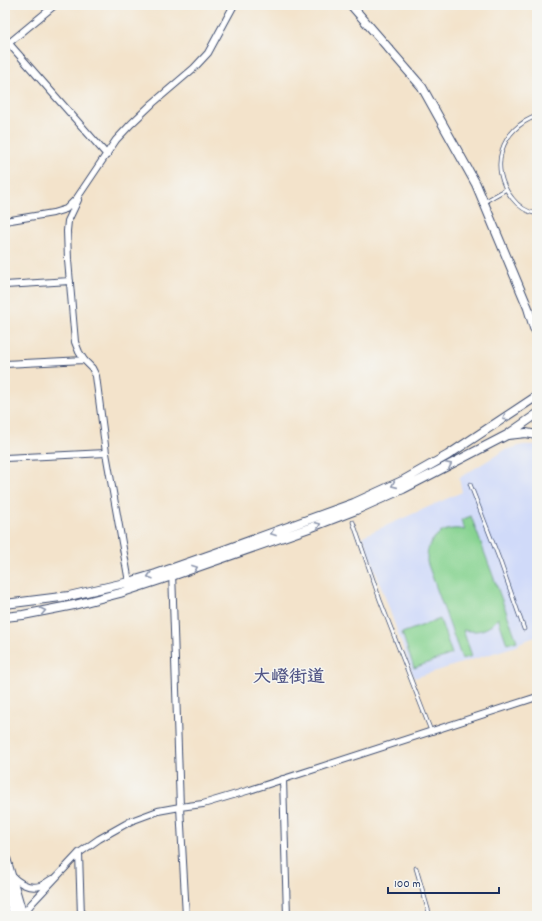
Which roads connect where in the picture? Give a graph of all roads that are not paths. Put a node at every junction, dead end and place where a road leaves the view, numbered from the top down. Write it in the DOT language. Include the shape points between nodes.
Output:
graph roads {
  1 [pos="55,5"];
  2 [pos="234,5"];
  3 [pos="351,5"];
  4 [pos="7,41"];
  5 [pos="537,116"];
  6 [pos="107,155"];
  7 [pos="87,184"];
  8 [pos="505,190"];
  9 [pos="484,202"];
  10 [pos="54,213"];
  11 [pos="537,214"];
  12 [pos="5,221"];
  13 [pos="68,221"];
  14 [pos="70,281"];
  15 [pos="5,285"];
  16 [pos="528,308"];
  17 [pos="537,310"];
  18 [pos="537,321"];
  19 [pos="537,332"];
  20 [pos="84,360"];
  21 [pos="5,364"];
  22 [pos="537,396"];
  23 [pos="537,414"];
  24 [pos="507,435"];
  25 [pos="537,435"];
  26 [pos="106,453"];
  27 [pos="5,458"];
  28 [pos="470,484"];
  29 [pos="353,522"];
  30 [pos="172,572"];
  31 [pos="129,582"];
  32 [pos="5,604"];
  33 [pos="5,617"];
  34 [pos="524,629"];
  35 [pos="537,697"];
  36 [pos="432,731"];
  37 [pos="283,779"];
  38 [pos="180,807"];
  39 [pos="79,853"];
  40 [pos="5,855"];
  41 [pos="416,868"];
  42 [pos="58,875"];
  43 [pos="8,878"];
  44 [pos="21,915"];
  45 [pos="81,916"];
  46 [pos="186,916"];
  47 [pos="287,916"];
  48 [pos="430,916"];
  1 -- 4 [label="street"];
  2 -- 6 [label="street" via="208,53 131,124 116,140"];
  3 -- 9 [label="main road" via="422,87"];
  4 -- 6 [label="street"];
  5 -- 8 [label="lane" via="514,129 504,143 500,158 500,175"];
  6 -- 7 [label="street"];
  7 -- 10 [label="street" via="66,209"];
  7 -- 13 [label="street"];
  8 -- 9 [label="lane"];
  8 -- 11 [label="lane" via="516,204"];
  9 -- 16 [label="main road"];
  10 -- 12 [label="street"];
  10 -- 13 [label="street" via="66,216"];
  13 -- 14 [label="street"];
  14 -- 15 [label="street"];
  14 -- 20 [label="street" via="75,342"];
  16 -- 17 [label="main road"];
  16 -- 18 [label="main road"];
  16 -- 19 [label="main road"];
  20 -- 21 [label="street"];
  20 -- 26 [label="street" via="96,376"];
  22 -- 30 [label="main road, one-way" via="402,482 354,503"];
  23 -- 24 [label="main road"];
  24 -- 25 [label="main road"];
  30 -- 24 [label="main road, one-way" via="312,527 356,510 403,489"];
  26 -- 27 [label="street"];
  26 -- 31 [label="street"];
  28 -- 34 [label="lane"];
  29 -- 36 [label="lane" via="380,600"];
  30 -- 31 [label="main road, one-way"];
  33 -- 30 [label="main road, one-way" via="74,605 120,593"];
  30 -- 38 [label="street"];
  31 -- 32 [label="main road" via="69,596"];
  35 -- 36 [label="street"];
  36 -- 37 [label="street"];
  37 -- 38 [label="street" via="203,804"];
  37 -- 47 [label="street"];
  38 -- 39 [label="street" via="158,811 131,821"];
  38 -- 46 [label="street"];
  39 -- 42 [label="street"];
  39 -- 45 [label="street"];
  40 -- 43 [label="main road"];
  41 -- 48 [label="lane"];
  42 -- 43 [label="street" via="40,886 27,887"];
  42 -- 44 [label="street"];
  43 -- 44 [label="highway"];
}
